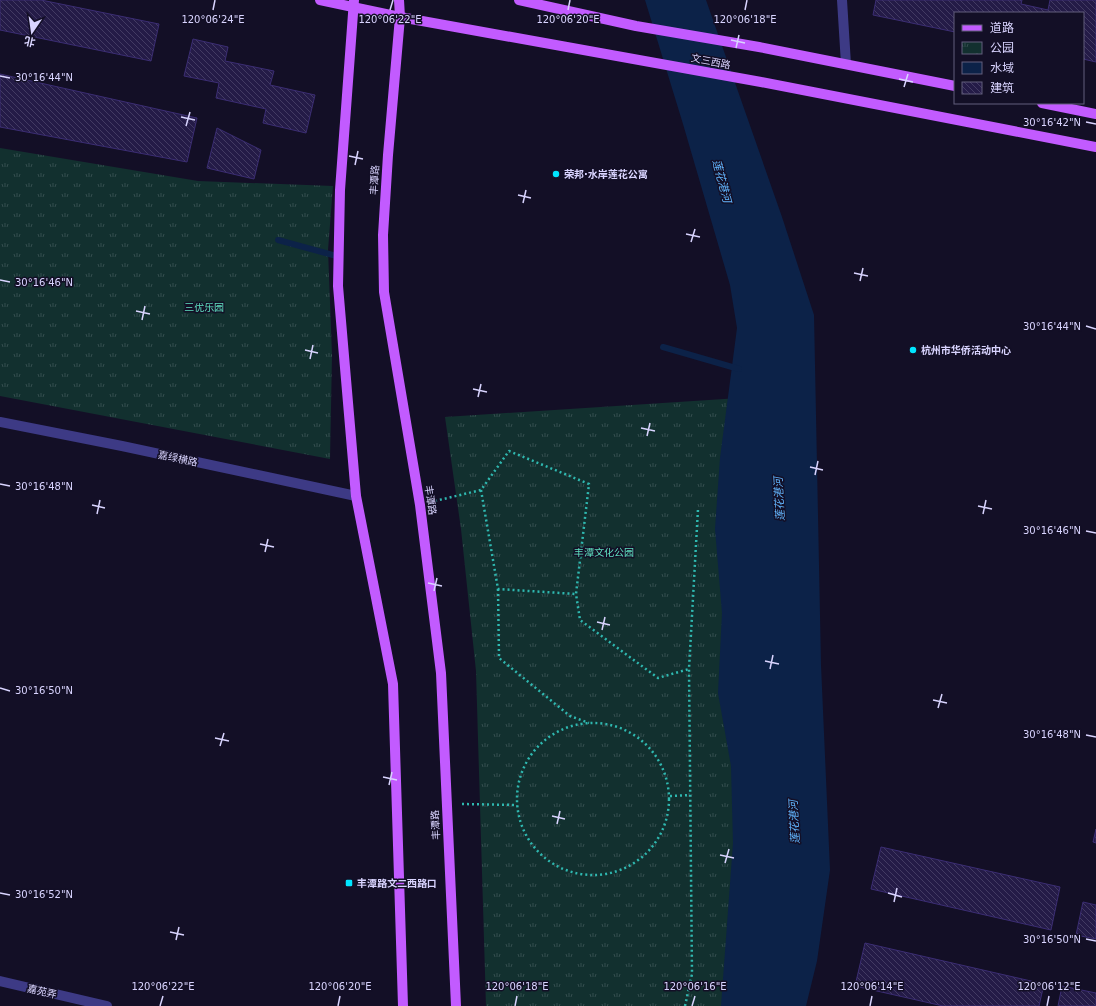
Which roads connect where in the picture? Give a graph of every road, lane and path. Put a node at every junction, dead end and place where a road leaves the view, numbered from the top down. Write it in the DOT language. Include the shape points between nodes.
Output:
graph roads {
  1 [pos="320,0"];
  2 [pos="399,0"];
  3 [pos="519,0"];
  4 [pos="842,0"];
  5 [pos="354,4"];
  6 [pos="400,17"];
  7 [pos="846,64"];
  8 [pos="954,86"];
  9 [pos="1047,104"];
  10 [pos="1096,114"];
  11 [pos="1096,147"];
  12 [pos="0,422"];
  13 [pos="481,490"];
  14 [pos="356,496"];
  15 [pos="420,505"];
  16 [pos="698,509"];
  17 [pos="498,589"];
  18 [pos="576,594"];
  19 [pos="689,669"];
  20 [pos="590,723"];
  21 [pos="690,795"];
  22 [pos="670,796"];
  23 [pos="446,803"];
  24 [pos="517,805"];
  25 [pos="0,981"];
  26 [pos="107,1006"];
  27 [pos="403,1006"];
  28 [pos="456,1006"];
  29 [pos="686,1006"];
  1 -- 5 [label="main road, 文三西路"];
  2 -- 6 [label="main road, 丰潭路"];
  3 -- 7 [label="main road" via="636,26"];
  4 -- 7 [label="street"];
  5 -- 6 [label="main road, 文三西路"];
  5 -- 14 [label="main road" via="340,190 338,286"];
  6 -- 11 [label="main road, 文三西路" via="761,82"];
  6 -- 15 [label="main road, 丰潭路" via="383,235 384,292"];
  7 -- 8 [label="main road"];
  9 -- 10 [label="main road"];
  12 -- 14 [label="street, 嘉绿横路"];
  13 -- 15 [label="path"];
  13 -- 17 [label="path"];
  13 -- 18 [label="path" via="509,451 589,484"];
  14 -- 27 [label="main road" via="392,684"];
  15 -- 23 [label="main road, 丰潭路" via="441,673"];
  16 -- 19 [label="path"];
  17 -- 18 [label="path"];
  17 -- 20 [label="path" via="499,658 570,716"];
  18 -- 19 [label="path" via="580,620 658,678"];
  19 -- 21 [label="path"];
  20 -- 22 [label="path" via="614,726 636,736 653,752 665,773"];
  20 -- 24 [label="path" via="570,727 551,736 536,749 525,766 518,785"];
  21 -- 22 [label="path"];
  21 -- 29 [label="path" via="692,974"];
  22 -- 24 [label="path" via="666,822 654,845 635,863 611,874 585,875 559,868 538,852 523,830"];
  23 -- 24 [label="path"];
  23 -- 28 [label="main road, 丰潭路"];
  25 -- 26 [label="street, 嘉苑弄"];
}
